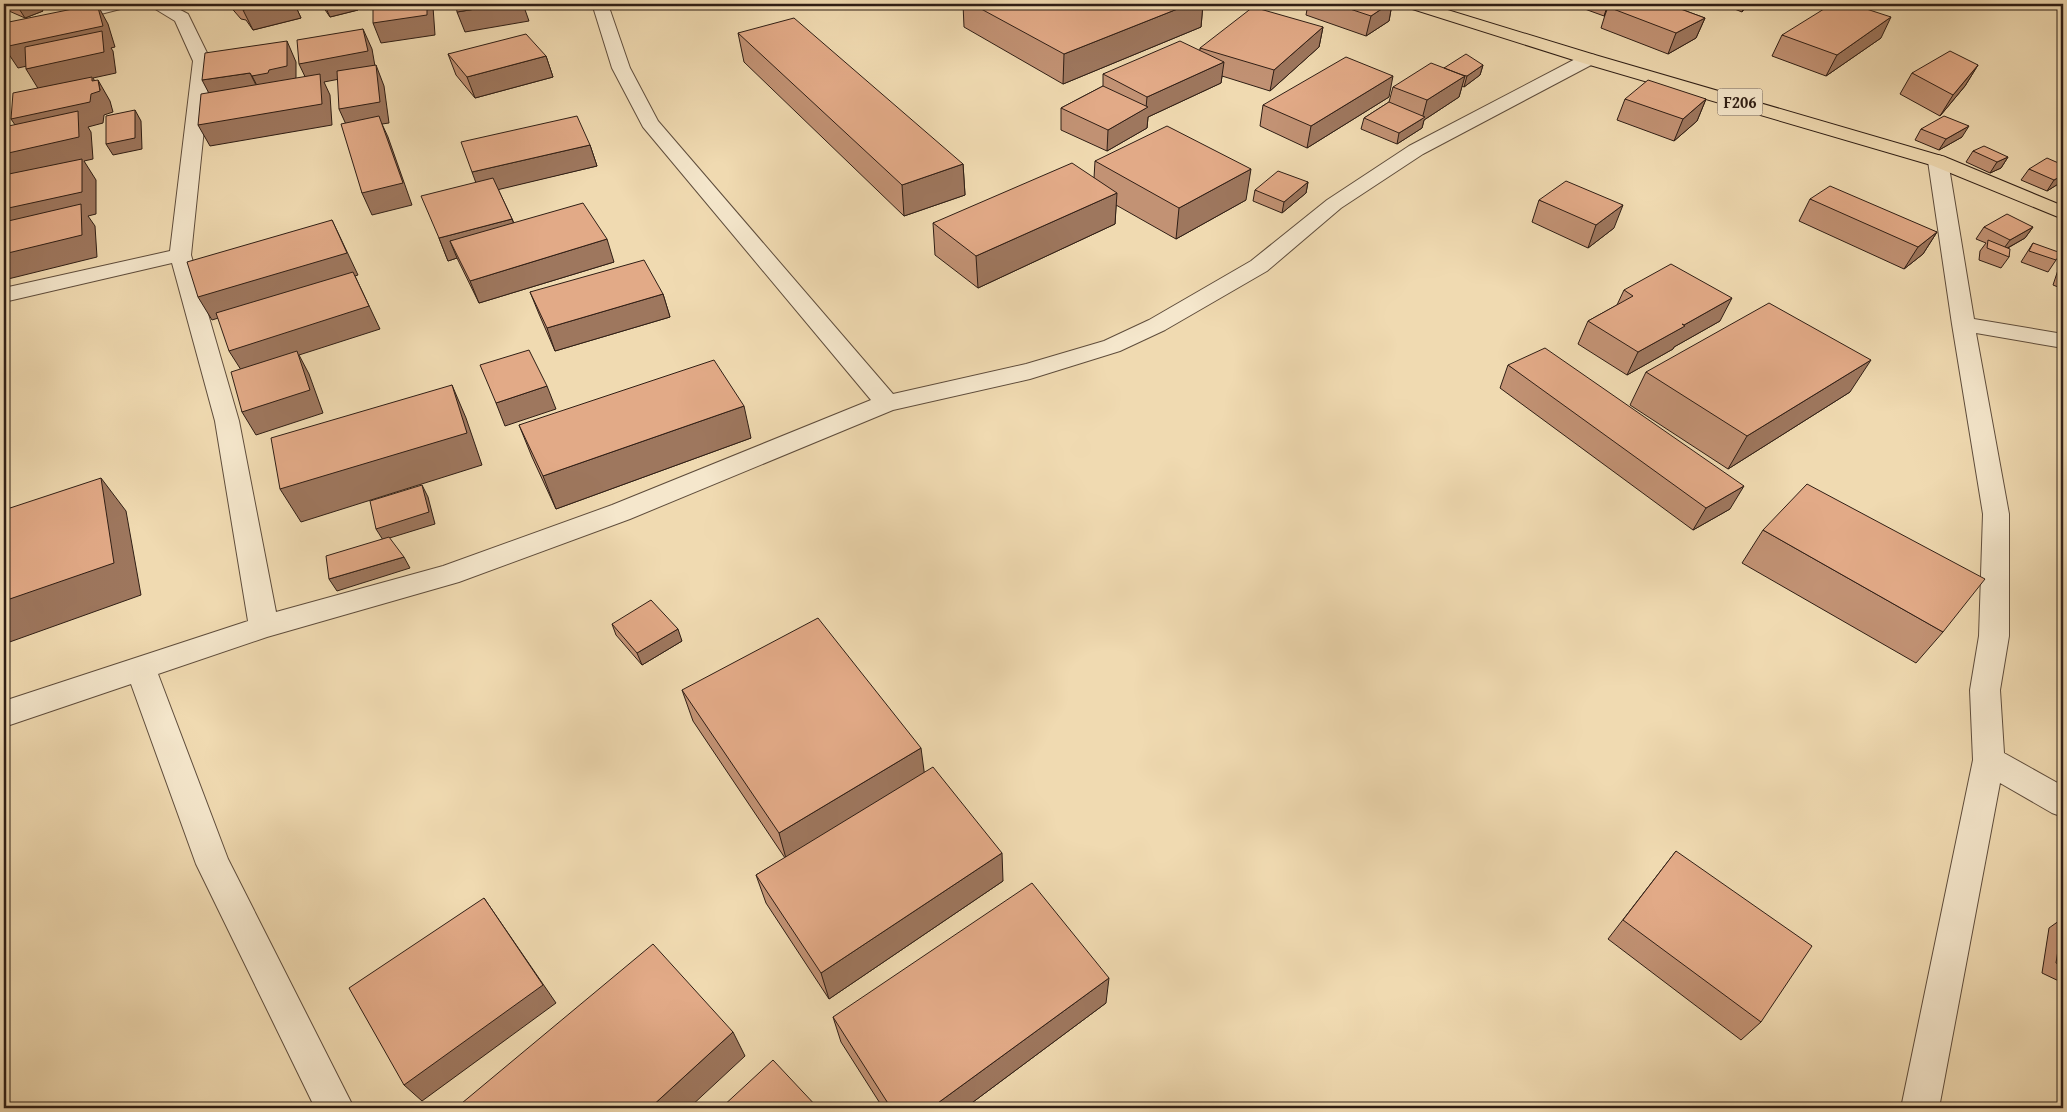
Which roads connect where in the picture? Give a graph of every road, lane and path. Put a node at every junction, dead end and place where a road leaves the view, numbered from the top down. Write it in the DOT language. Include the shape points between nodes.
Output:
graph roads {
  1 [pos="122,4"];
  2 [pos="158,4"];
  3 [pos="607,4"];
  4 [pos="1412,4"];
  5 [pos="4,34"];
  6 [pos="1589,59"];
  7 [pos="1938,160"];
  8 [pos="2063,213"];
  9 [pos="180,255"];
  10 [pos="4,294"];
  11 [pos="1963,324"];
  12 [pos="2063,341"];
  13 [pos="887,403"];
  14 [pos="264,627"];
  15 [pos="141,669"];
  16 [pos="4,714"];
  17 [pos="1989,760"];
  18 [pos="2063,803"];
  19 [pos="335,1108"];
  20 [pos="1920,1108"];
  1 -- 5 [label="street"];
  2 -- 9 [label="street" via="182,18 202,61"];
  3 -- 13 [label="street" via="602,10 621,68 650,123"];
  4 -- 6 [label="main road, F206"];
  6 -- 7 [label="main road, F206"];
  6 -- 13 [label="street" via="1416,150 1334,204 1259,266 1157,325 1112,346 1030,371"];
  7 -- 8 [label="main road, F206"];
  7 -- 11 [label="street"];
  9 -- 10 [label="street"];
  9 -- 14 [label="street" via="227,421"];
  11 -- 12 [label="street"];
  11 -- 17 [label="street" via="1996,514 1994,636 1985,690"];
  13 -- 14 [label="street" via="621,512 449,575"];
  14 -- 15 [label="street"];
  15 -- 16 [label="street"];
  15 -- 19 [label="street" via="213,864"];
  17 -- 18 [label="street"];
  17 -- 20 [label="street"];
}
